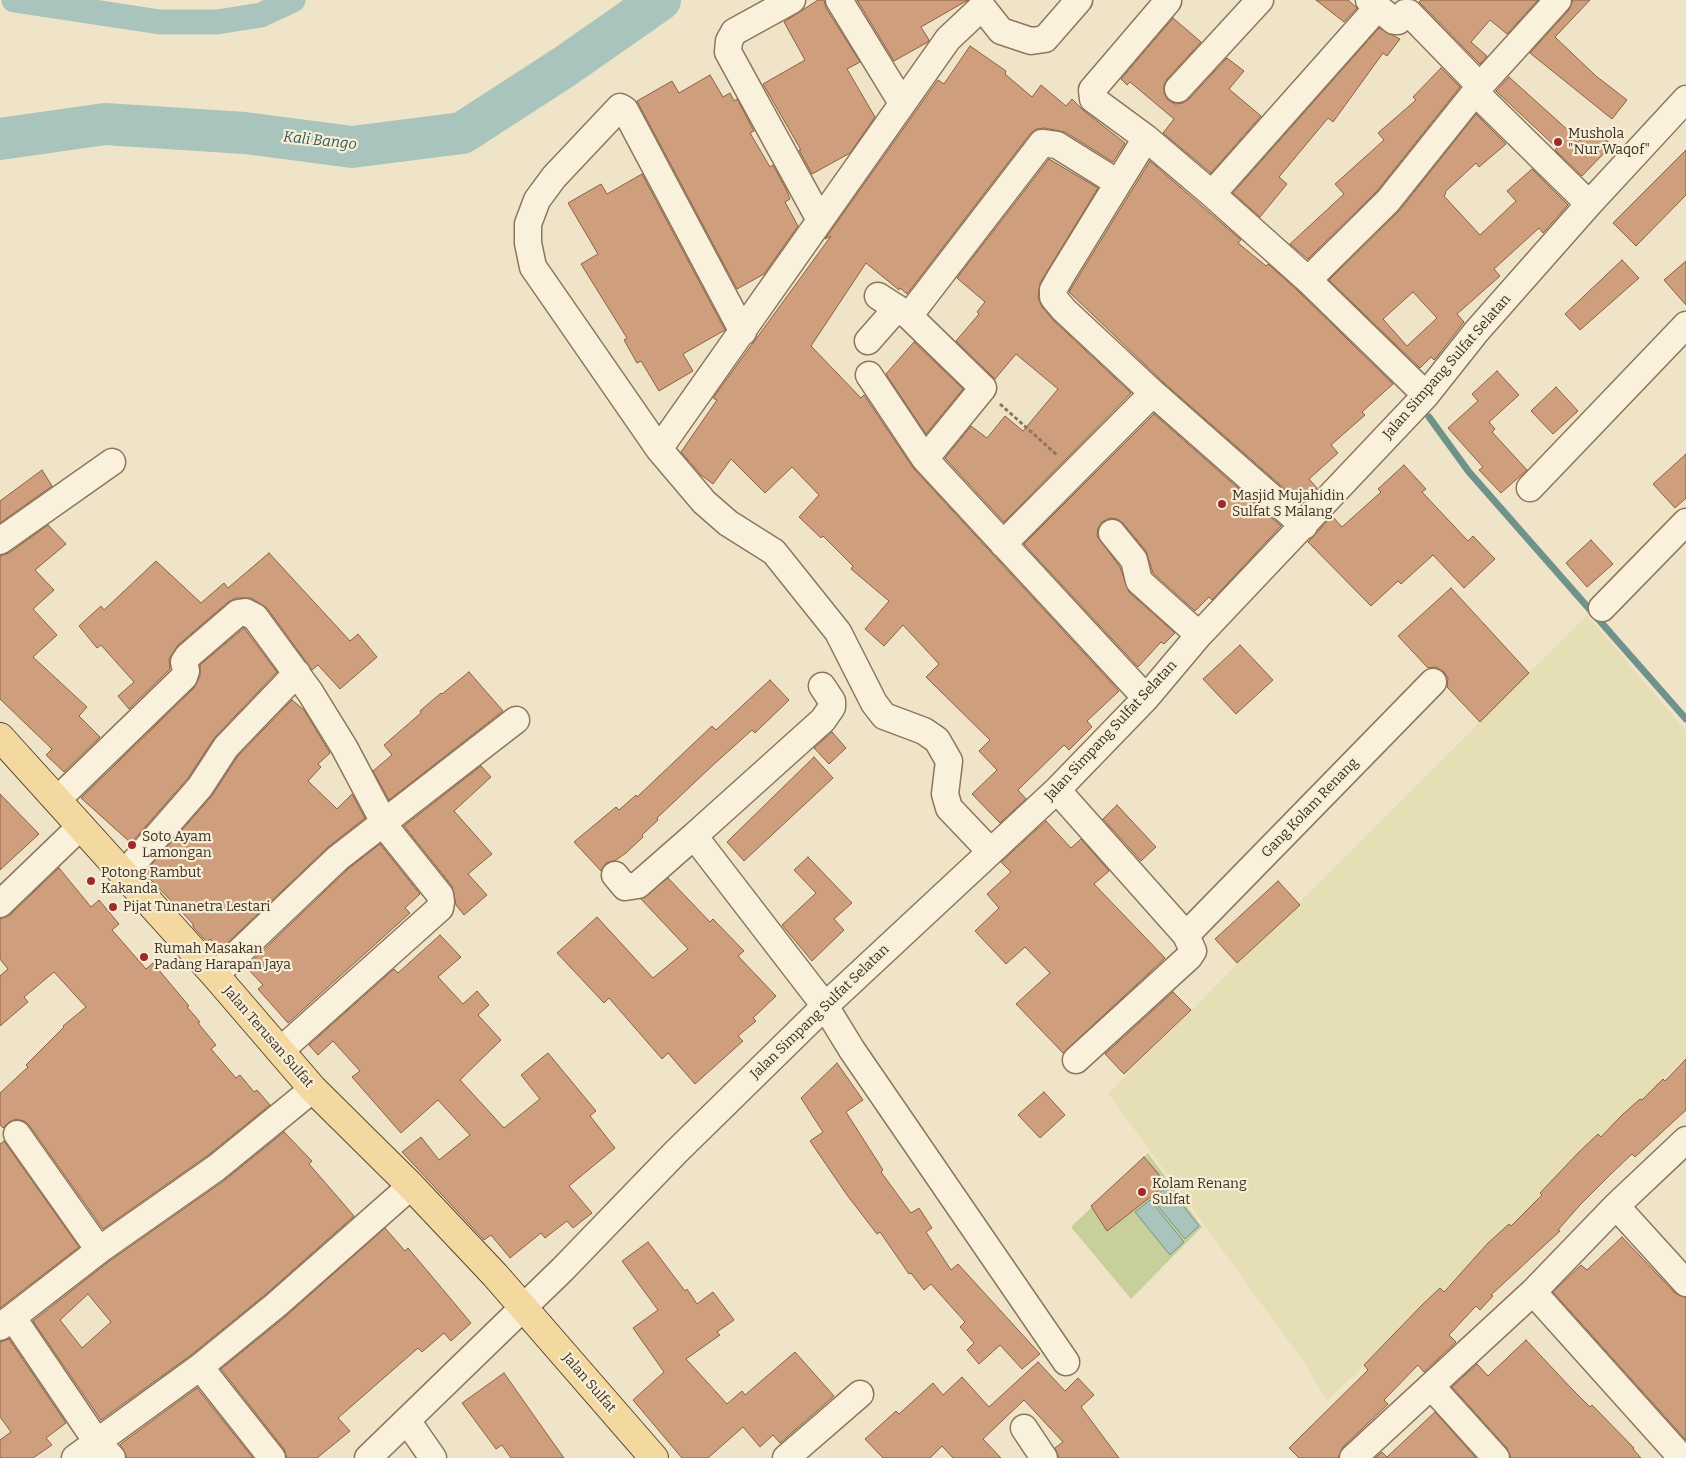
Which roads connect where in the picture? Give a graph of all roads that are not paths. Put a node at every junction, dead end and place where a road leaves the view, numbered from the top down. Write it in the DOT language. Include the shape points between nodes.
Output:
graph roads {
  1 [pos="792,0"];
  2 [pos="839,0"];
  3 [pos="1079,0"];
  4 [pos="1168,0"];
  5 [pos="1260,0"];
  6 [pos="1558,0"];
  7 [pos="981,4"];
  8 [pos="1373,4"];
  9 [pos="1178,89"];
  10 [pos="1478,90"];
  11 [pos="1686,99"];
  12 [pos="902,103"];
  13 [pos="1146,138"];
  14 [pos="1118,183"];
  15 [pos="1212,194"];
  16 [pos="1589,204"];
  17 [pos="820,220"];
  18 [pos="1308,280"];
  19 [pos="895,307"];
  20 [pos="1686,325"];
  21 [pos="743,332"];
  22 [pos="868,341"];
  23 [pos="869,375"];
  24 [pos="1153,393"];
  25 [pos="1426,396"];
  26 [pos="659,449"];
  27 [pos="925,459"];
  28 [pos="112,462"];
  29 [pos="1530,488"];
  30 [pos="1686,522"];
  31 [pos="1304,526"];
  32 [pos="1112,533"];
  33 [pos="0,541"];
  34 [pos="1002,544"];
  35 [pos="1602,608"];
  36 [pos="1199,635"];
  37 [pos="297,673"];
  38 [pos="1434,682"];
  39 [pos="822,686"];
  40 [pos="1146,698"];
  41 [pos="516,720"];
  42 [pos="0,737"];
  43 [pos="1057,790"];
  44 [pos="57,800"];
  45 [pos="385,822"];
  46 [pos="81,826"];
  47 [pos="694,836"];
  48 [pos="990,852"];
  49 [pos="123,875"];
  50 [pos="615,875"];
  51 [pos="0,904"];
  52 [pos="1186,935"];
  53 [pos="215,975"];
  54 [pos="825,1006"];
  55 [pos="281,1050"];
  56 [pos="1076,1060"];
  57 [pos="312,1089"];
  58 [pos="17,1134"];
  59 [pos="1686,1140"];
  60 [pos="411,1186"];
  61 [pos="1616,1206"];
  62 [pos="99,1250"];
  63 [pos="1686,1283"];
  64 [pos="1533,1292"];
  65 [pos="523,1309"];
  66 [pos="6,1323"];
  67 [pos="1066,1362"];
  68 [pos="200,1367"];
  69 [pos="1431,1386"];
  70 [pos="860,1394"];
  71 [pos="408,1422"];
  72 [pos="1024,1428"];
  73 [pos="105,1450"];
  74 [pos="75,1458"];
  75 [pos="272,1458"];
  76 [pos="368,1458"];
  77 [pos="433,1458"];
  78 [pos="654,1458"];
  79 [pos="786,1458"];
  80 [pos="1044,1458"];
  81 [pos="1353,1458"];
  82 [pos="1496,1458"];
  83 [pos="1682,1458"];
  1 -- 17 [label="street" via="734,32 728,52"];
  2 -- 12 [label="street"];
  3 -- 7 [label="street" via="1045,39 1038,41 1001,31"];
  4 -- 13 [label="street" via="1091,94 1093,99"];
  5 -- 9 [label="street"];
  6 -- 10 [label="street"];
  7 -- 12 [label="street" via="948,39"];
  8 -- 10 [label="street" via="1396,21 1409,12"];
  8 -- 15 [label="street"];
  10 -- 16 [label="street"];
  10 -- 18 [label="street" via="1388,201"];
  11 -- 16 [label="street, Jalan Simpang Sulfat Selatan"];
  12 -- 17 [label="street"];
  13 -- 14 [label="street"];
  13 -- 15 [label="street"];
  14 -- 19 [label="street" via="1057,145 1042,143"];
  14 -- 24 [label="street" via="1060,276 1053,297"];
  15 -- 18 [label="street"];
  16 -- 25 [label="street, Jalan Simpang Sulfat Selatan" via="1476,332"];
  17 -- 21 [label="street"];
  18 -- 25 [label="street"];
  19 -- 22 [label="street"];
  19 -- 27 [label="street" via="983,388"];
  20 -- 29 [label="street"];
  21 -- 26 [label="street"];
  21 -- 26 [label="street" via="625,110 620,107 554,177 538,200 528,224 528,243 533,267"];
  23 -- 27 [label="street"];
  24 -- 31 [label="street"];
  24 -- 34 [label="street"];
  25 -- 31 [label="street, Jalan Simpang Sulfat Selatan"];
  26 -- 48 [label="street" via="704,502 728,523 774,552 838,632 874,703 884,716 924,731 937,740 949,761 945,794 949,808"];
  27 -- 34 [label="street"];
  28 -- 33 [label="street"];
  30 -- 35 [label="street"];
  31 -- 36 [label="street, Jalan Simpang Sulfat Selatan"];
  32 -- 36 [label="street" via="1134,560 1139,581"];
  34 -- 40 [label="street"];
  36 -- 40 [label="street, Jalan Simpang Sulfat Selatan"];
  37 -- 44 [label="street" via="255,617 245,612 238,613 188,656 184,662 184,677"];
  37 -- 45 [label="street" via="344,747"];
  37 -- 49 [label="street" via="226,747 200,787"];
  38 -- 52 [label="street, Gang Kolam Renang"];
  39 -- 47 [label="street" via="832,701 832,707 823,720"];
  40 -- 43 [label="street, Jalan Simpang Sulfat Selatan"];
  41 -- 45 [label="street"];
  42 -- 44 [label="main road, Jalan Terusan Sulfat"];
  43 -- 48 [label="street, Jalan Simpang Sulfat Selatan"];
  43 -- 52 [label="street"];
  44 -- 46 [label="main road, Jalan Terusan Sulfat"];
  45 -- 53 [label="street" via="338,858"];
  45 -- 55 [label="street" via="440,895 440,908"];
  46 -- 49 [label="main road, Jalan Terusan Sulfat"];
  46 -- 51 [label="street"];
  47 -- 50 [label="street" via="638,884 625,887"];
  47 -- 54 [label="street"];
  48 -- 54 [label="street, Jalan Simpang Sulfat Selatan"];
  49 -- 53 [label="main road, Jalan Terusan Sulfat"];
  52 -- 56 [label="street" via="1193,951 1189,956"];
  53 -- 55 [label="main road, Jalan Terusan Sulfat"];
  54 -- 65 [label="street, Jalan Simpang Sulfat Selatan"];
  54 -- 67 [label="street"];
  55 -- 57 [label="main road, Jalan Terusan Sulfat"];
  57 -- 60 [label="main road, Jalan Terusan Sulfat"];
  57 -- 62 [label="street" via="216,1168"];
  58 -- 62 [label="street"];
  59 -- 61 [label="street"];
  60 -- 65 [label="main road, Jalan Terusan Sulfat"];
  60 -- 68 [label="street"];
  61 -- 63 [label="street"];
  61 -- 64 [label="street"];
  62 -- 66 [label="street"];
  64 -- 69 [label="street"];
  64 -- 83 [label="street"];
  65 -- 71 [label="street, Jalan Simpang Sulfat Selatan"];
  65 -- 78 [label="main road, Jalan Sulfat"];
  66 -- 73 [label="street"];
  68 -- 73 [label="street"];
  68 -- 75 [label="street"];
  69 -- 81 [label="street"];
  69 -- 82 [label="street"];
  70 -- 79 [label="street"];
  71 -- 76 [label="street, Jalan Simpang Sulfat Selatan"];
  71 -- 77 [label="street"];
  72 -- 80 [label="street"];
  73 -- 74 [label="street"];
}
